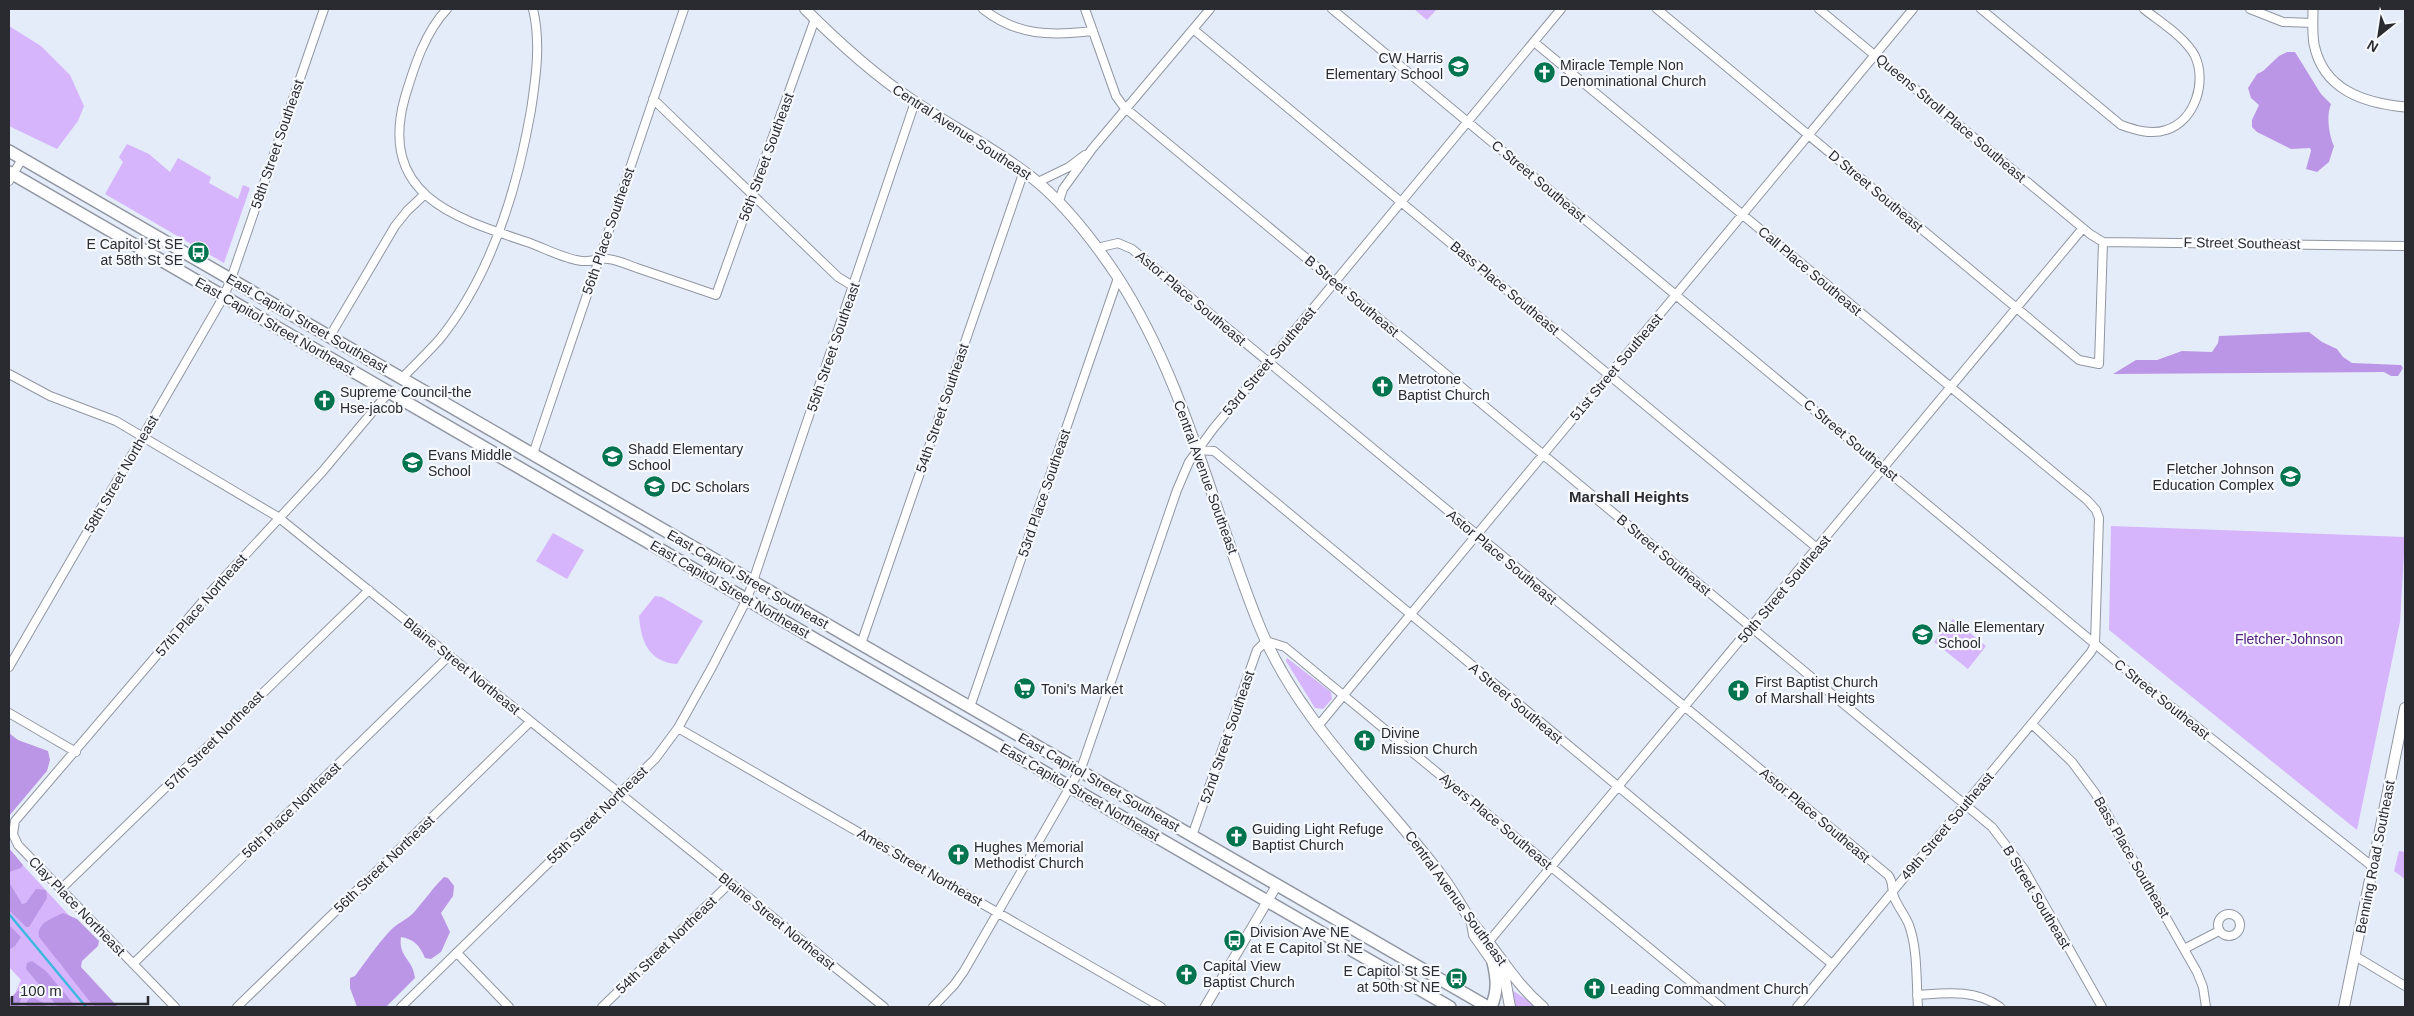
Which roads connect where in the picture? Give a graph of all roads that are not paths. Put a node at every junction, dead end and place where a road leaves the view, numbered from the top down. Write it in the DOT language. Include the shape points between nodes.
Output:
graph roads {
  1 [pos="324,9"];
  2 [pos="447,9"];
  3 [pos="533,9"];
  4 [pos="684,9"];
  5 [pos="805,9"];
  6 [pos="983,9"];
  7 [pos="1085,9"];
  8 [pos="1210,9"];
  9 [pos="1332,9"];
  10 [pos="1561,9"];
  11 [pos="1657,9"];
  12 [pos="1819,9"];
  13 [pos="1913,9"];
  14 [pos="1982,9"];
  15 [pos="2144,9"];
  16 [pos="2250,9"];
  17 [pos="2313,9"];
  18 [pos="815,19"];
  19 [pos="2313,22"];
  20 [pos="1193,29"];
  21 [pos="1093,31"];
  22 [pos="1534,42"];
  23 [pos="1875,55"];
  24 [pos="653,99"];
  25 [pos="915,102"];
  26 [pos="2405,107"];
  27 [pos="1126,109"];
  28 [pos="1468,122"];
  29 [pos="1809,135"];
  30 [pos="1092,149"];
  31 [pos="9,151"];
  32 [pos="22,159"];
  33 [pos="1024,171"];
  34 [pos="10,175"];
  35 [pos="1038,182"];
  36 [pos="425,194"];
  37 [pos="752,195"];
  38 [pos="1059,202"];
  39 [pos="1401,202"];
  40 [pos="1742,215"];
  41 [pos="2083,228"];
  42 [pos="498,232"];
  43 [pos="2103,242"];
  44 [pos="2405,246"];
  45 [pos="1097,248"];
  46 [pos="598,260"];
  47 [pos="1118,278"];
  48 [pos="231,280"];
  49 [pos="1335,282"];
  50 [pos="854,286"];
  51 [pos="1676,295"];
  52 [pos="224,296"];
  53 [pos="2017,308"];
  54 [pos="330,336"];
  55 [pos="1269,362"];
  56 [pos="9,374"];
  57 [pos="1610,375"];
  58 [pos="402,378"];
  59 [pos="1951,387"];
  60 [pos="389,392"];
  61 [pos="142,437"];
  62 [pos="1197,450"];
  63 [pos="533,454"];
  64 [pos="1543,454"];
  65 [pos="1884,467"];
  66 [pos="278,517"];
  67 [pos="1476,535"];
  68 [pos="1817,548"];
  69 [pos="369,590"];
  70 [pos="750,590"];
  71 [pos="1410,614"];
  72 [pos="1752,627"];
  73 [pos="1266,641"];
  74 [pos="861,644"];
  75 [pos="2096,644"];
  76 [pos="449,656"];
  77 [pos="9,667"];
  78 [pos="1344,694"];
  79 [pos="970,707"];
  80 [pos="1685,708"];
  81 [pos="2405,708"];
  82 [pos="9,713"];
  83 [pos="530,722"];
  84 [pos="2032,724"];
  85 [pos="1318,726"];
  86 [pos="678,728"];
  87 [pos="76,752"];
  88 [pos="1079,771"];
  89 [pos="1071,787"];
  90 [pos="1618,787"];
  91 [pos="619,793"];
  92 [pos="1965,804"];
  93 [pos="15,821"];
  94 [pos="1192,836"];
  95 [pos="1552,868"];
  96 [pos="2373,868"];
  97 [pos="730,883"];
  98 [pos="1277,885"];
  99 [pos="60,889"];
  100 [pos="1892,892"];
  101 [pos="1267,901"];
  102 [pos="998,913"];
  103 [pos="2219,931"];
  104 [pos="1486,945"];
  105 [pos="2184,949"];
  106 [pos="457,953"];
  107 [pos="2355,956"];
  108 [pos="1492,962"];
  109 [pos="133,964"];
  110 [pos="1832,964"];
  111 [pos="2405,986"];
  112 [pos="1917,995"];
  113 [pos="175,1007"];
  114 [pos="237,1007"];
  115 [pos="401,1007"];
  116 [pos="509,1007"];
  117 [pos="602,1007"];
  118 [pos="884,1007"];
  119 [pos="933,1007"];
  120 [pos="1161,1007"];
  121 [pos="1205,1007"];
  122 [pos="1450,1007"];
  123 [pos="1489,1007"];
  124 [pos="1510,1007"];
  125 [pos="1543,1007"];
  126 [pos="1721,1007"];
  127 [pos="1797,1007"];
  128 [pos="1918,1007"];
  129 [pos="2000,1007"];
  130 [pos="2102,1007"];
  131 [pos="2206,1007"];
  132 [pos="2344,1007"];
  1 -- 48 [label="street, 58th Street Southeast"];
  2 -- 36 [label="street" via="424,46 407,90 399,124 402,159"];
  3 -- 42 [label="street" via="538,40 536,78 514,188"];
  4 -- 24 [label="street, 56th Place Southeast"];
  5 -- 18 [label="main road, Central Avenue Southeast"];
  6 -- 21 [label="street" via="1005,24 1028,32 1059,35"];
  7 -- 21 [label="street"];
  8 -- 20 [label="street"];
  9 -- 28 [label="street, C Street Southeast"];
  10 -- 22 [label="street, 53rd Street Southeast"];
  11 -- 29 [label="street, D Street Southeast"];
  12 -- 23 [label="street, Queens Stroll Place Southeast"];
  13 -- 23 [label="street, 51st Street Southeast"];
  14 -- 15 [label="street" via="2121,125 2135,131 2151,132 2166,130 2186,116 2194,105 2199,78 2190,48"];
  16 -- 19 [label="street" via="2283,22"];
  17 -- 19 [label="street"];
  18 -- 25 [label="main road, Central Avenue Southeast"];
  18 -- 37 [label="street, 56th Street Southeast"];
  19 -- 26 [label="street" via="2316,51 2326,72 2339,86 2364,100"];
  20 -- 27 [label="street"];
  20 -- 39 [label="street, Bass Place Southeast"];
  21 -- 27 [label="street" via="1116,96"];
  22 -- 28 [label="street, 53rd Street Southeast"];
  22 -- 40 [label="street, Call Place Southeast"];
  23 -- 29 [label="street, 51st Street Southeast"];
  23 -- 41 [label="street, Queens Stroll Place Southeast"];
  24 -- 37 [label="street"];
  24 -- 46 [label="street, 56th Place Southeast"];
  25 -- 33 [label="main road, Central Avenue Southeast"];
  25 -- 50 [label="street, 55th Street Southeast"];
  27 -- 30 [label="street"];
  27 -- 49 [label="street, B Street Southeast"];
  28 -- 39 [label="street, 53rd Street Southeast"];
  28 -- 51 [label="street, C Street Southeast"];
  29 -- 40 [label="street, 51st Street Southeast"];
  29 -- 53 [label="street, D Street Southeast"];
  30 -- 35 [label="street" via="1069,167"];
  30 -- 38 [label="street" via="1063,189"];
  31 -- 32 [label="main road, East Capitol Street Southeast"];
  32 -- 34 [label="street"];
  32 -- 48 [label="main road, East Capitol Street Southeast"];
  33 -- 35 [label="main road, Central Avenue Southeast"];
  33 -- 74 [label="street, 54th Street Southeast"];
  34 -- 52 [label="main road, East Capitol Street Northeast"];
  35 -- 38 [label="main road, Central Avenue Southeast"];
  36 -- 42 [label="street" via="451,214"];
  36 -- 54 [label="street" via="395,226"];
  37 -- 46 [label="street, 56th Street Southeast" via="716,295 608,259"];
  37 -- 50 [label="street" via="838,276"];
  38 -- 45 [label="main road, Central Avenue Southeast"];
  39 -- 49 [label="street, 53rd Street Southeast"];
  39 -- 57 [label="street, Bass Place Southeast"];
  40 -- 51 [label="street, 51st Street Southeast"];
  40 -- 59 [label="street, Call Place Southeast"];
  41 -- 43 [label="street"];
  41 -- 53 [label="street, 50th Street Southeast"];
  42 -- 46 [label="street" via="582,261"];
  42 -- 58 [label="street" via="483,270 460,310 439,339"];
  43 -- 44 [label="street, F Street Southeast"];
  43 -- 53 [label="street, D Street Southeast" via="2099,364 2079,360"];
  45 -- 47 [label="main road, Central Avenue Southeast"];
  45 -- 55 [label="street, Astor Place Southeast" via="1118,243 1130,247"];
  46 -- 63 [label="street, 56th Place Southeast"];
  47 -- 62 [label="main road, Central Avenue Southeast" via="1161,357"];
  47 -- 79 [label="street, 53rd Place Southeast"];
  48 -- 52 [label="street, 58th Street Northeast"];
  48 -- 54 [label="main road, East Capitol Street Southeast"];
  49 -- 55 [label="street, 53rd Street Southeast"];
  49 -- 64 [label="street, B Street Southeast"];
  50 -- 70 [label="street, 55th Street Southeast"];
  51 -- 57 [label="street, 51st Street Southeast"];
  51 -- 65 [label="street, C Street Southeast"];
  52 -- 60 [label="main road, East Capitol Street Northeast"];
  52 -- 61 [label="street, 58th Street Northeast"];
  53 -- 59 [label="street, 50th Street Southeast"];
  54 -- 58 [label="main road, East Capitol Street Southeast"];
  55 -- 62 [label="street, 53rd Street Southeast"];
  55 -- 67 [label="street, Astor Place Southeast"];
  56 -- 61 [label="street, Blaine Street Northeast" via="55,398 104,415"];
  57 -- 64 [label="street, 51st Street Southeast"];
  57 -- 68 [label="street, Bass Place Southeast"];
  58 -- 63 [label="main road, East Capitol Street Southeast"];
  59 -- 65 [label="street, 50th Street Southeast"];
  59 -- 75 [label="street, Call Place Southeast" via="2096,510 2100,522"];
  60 -- 66 [label="street, 57th Place Northeast" via="322,472"];
  60 -- 70 [label="main road, East Capitol Street Northeast"];
  61 -- 66 [label="street, Blaine Street Northeast"];
  61 -- 77 [label="street, 58th Street Northeast"];
  62 -- 71 [label="street, A Street Southeast" via="1214,451"];
  62 -- 73 [label="main road, Central Avenue Southeast"];
  62 -- 88 [label="street, 53rd Street Southeast" via="1176,490"];
  63 -- 70 [label="main road, East Capitol Street Southeast"];
  64 -- 67 [label="street, 51st Street Southeast"];
  64 -- 72 [label="street, B Street Southeast"];
  65 -- 68 [label="street, 50th Street Southeast"];
  65 -- 75 [label="street, C Street Southeast"];
  66 -- 69 [label="street, Blaine Street Northeast"];
  66 -- 87 [label="street, 57th Place Northeast"];
  67 -- 71 [label="street, 51st Street Southeast"];
  67 -- 80 [label="street, Astor Place Southeast"];
  68 -- 72 [label="street, 50th Street Southeast"];
  69 -- 76 [label="street, Blaine Street Northeast"];
  69 -- 99 [label="street, 57th Street Northeast"];
  70 -- 74 [label="main road, East Capitol Street Southeast"];
  70 -- 86 [label="street, 55th Street Northeast"];
  70 -- 89 [label="main road, East Capitol Street Northeast"];
  71 -- 78 [label="street, 51st Street Southeast"];
  71 -- 90 [label="street, A Street Southeast"];
  72 -- 80 [label="street, 50th Street Southeast"];
  72 -- 92 [label="street, B Street Southeast"];
  73 -- 78 [label="street, Ayers Place Southeast" via="1289,650"];
  73 -- 85 [label="main road, Central Avenue Southeast"];
  73 -- 94 [label="street, 52nd Street Southeast" via="1257,650"];
  74 -- 79 [label="main road, East Capitol Street Southeast"];
  75 -- 84 [label="street, 49th Street Southeast"];
  75 -- 96 [label="street, C Street Southeast"];
  76 -- 83 [label="street, Blaine Street Northeast"];
  76 -- 109 [label="street, 56th Place Northeast"];
  78 -- 85 [label="street, 51st Street Southeast"];
  78 -- 95 [label="street, Ayers Place Southeast"];
  79 -- 88 [label="main road, East Capitol Street Southeast"];
  80 -- 90 [label="street, 50th Street Southeast"];
  80 -- 100 [label="street, Astor Place Southeast" via="1888,875 1892,881"];
  81 -- 96 [label="main road, Benning Road Southeast"];
  82 -- 87 [label="street"];
  83 -- 91 [label="street, Blaine Street Northeast"];
  83 -- 114 [label="street, 56th Street Northeast"];
  84 -- 92 [label="street, 49th Street Southeast"];
  84 -- 105 [label="street, Bass Place Southeast" via="2089,784"];
  85 -- 104 [label="main road, Central Avenue Southeast" via="1410,833 1446,881"];
  86 -- 91 [label="street, 55th Street Northeast" via="655,759"];
  86 -- 102 [label="street, Ames Street Northeast"];
  87 -- 93 [label="street, 57th Place Northeast"];
  88 -- 89 [label="street, 53rd Street Southeast"];
  88 -- 94 [label="main road, East Capitol Street Southeast"];
  89 -- 101 [label="main road, East Capitol Street Northeast"];
  89 -- 102 [label="street, 53rd Street Southeast"];
  90 -- 95 [label="street, 50th Street Southeast"];
  90 -- 110 [label="street, A Street Southeast"];
  91 -- 97 [label="street, Blaine Street Northeast"];
  91 -- 106 [label="street, 55th Street Northeast"];
  92 -- 100 [label="street, 49th Street Southeast"];
  92 -- 130 [label="street, B Street Southeast" via="2000,836 2021,864"];
  93 -- 99 [label="street, Clay Place Northeast" via="12,828 18,845"];
  94 -- 98 [label="main road, East Capitol Street Southeast"];
  95 -- 104 [label="street, 50th Street Southeast"];
  95 -- 126 [label="street, Ayers Place Southeast"];
  96 -- 107 [label="main road, Benning Road Southeast"];
  97 -- 117 [label="street, 54th Street Northeast"];
  97 -- 118 [label="street, Blaine Street Northeast"];
  98 -- 101 [label="street"];
  98 -- 123 [label="main road, East Capitol Street Southeast"];
  99 -- 109 [label="street, Clay Place Northeast"];
  100 -- 110 [label="street, 49th Street Southeast"];
  100 -- 112 [label="street, Astor Place Southeast" via="1912,934"];
  101 -- 121 [label="street"];
  101 -- 122 [label="main road, East Capitol Street Northeast"];
  102 -- 119 [label="street, 53rd Street Southeast" via="958,980"];
  102 -- 120 [label="street, Ames Street Northeast"];
  103 -- 105 [label="street"];
  104 -- 108 [label="main road"];
  104 -- 125 [label="main road, Central Avenue Southeast"];
  105 -- 131 [label="street, Bass Place Southeast" via="2200,979"];
  106 -- 115 [label="street, 55th Street Northeast"];
  106 -- 116 [label="street"];
  107 -- 111 [label="street"];
  107 -- 132 [label="main road, Benning Road Southeast"];
  108 -- 123 [label="main road" via="1498,985"];
  108 -- 124 [label="main road" via="1505,979"];
  109 -- 113 [label="street, Clay Place Northeast"];
  110 -- 127 [label="street, 49th Street Southeast"];
  112 -- 128 [label="street, Astor Place Southeast"];
  112 -- 129 [label="street" via="1961,993 1981,997"];
}
